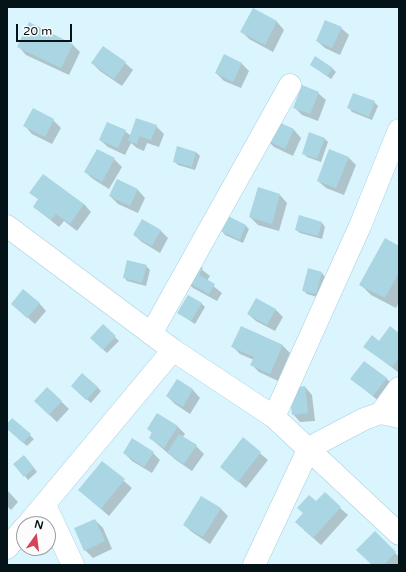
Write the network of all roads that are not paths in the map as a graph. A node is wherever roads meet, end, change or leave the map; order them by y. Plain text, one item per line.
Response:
1 (290, 86) dead end
2 (399, 130) edge
3 (7, 226) edge
4 (151, 334) junction
5 (173, 350) junction
6 (399, 388) edge
7 (390, 415) edge
8 (274, 417) junction
9 (309, 448) junction
10 (45, 505) junction
11 (35, 516) edge
12 (399, 534) edge
13 (16, 537) edge
14 (7, 548) edge
15 (73, 565) edge
16 (254, 565) edge

1 - 4 street
2 - 8 street
3 - 4 street
4 - 5 street
5 - 8 street
5 - 10 street
6 - 7 street
7 - 9 street
8 - 9 street
9 - 12 street
9 - 16 street
10 - 11 street
10 - 15 street
13 - 14 street

